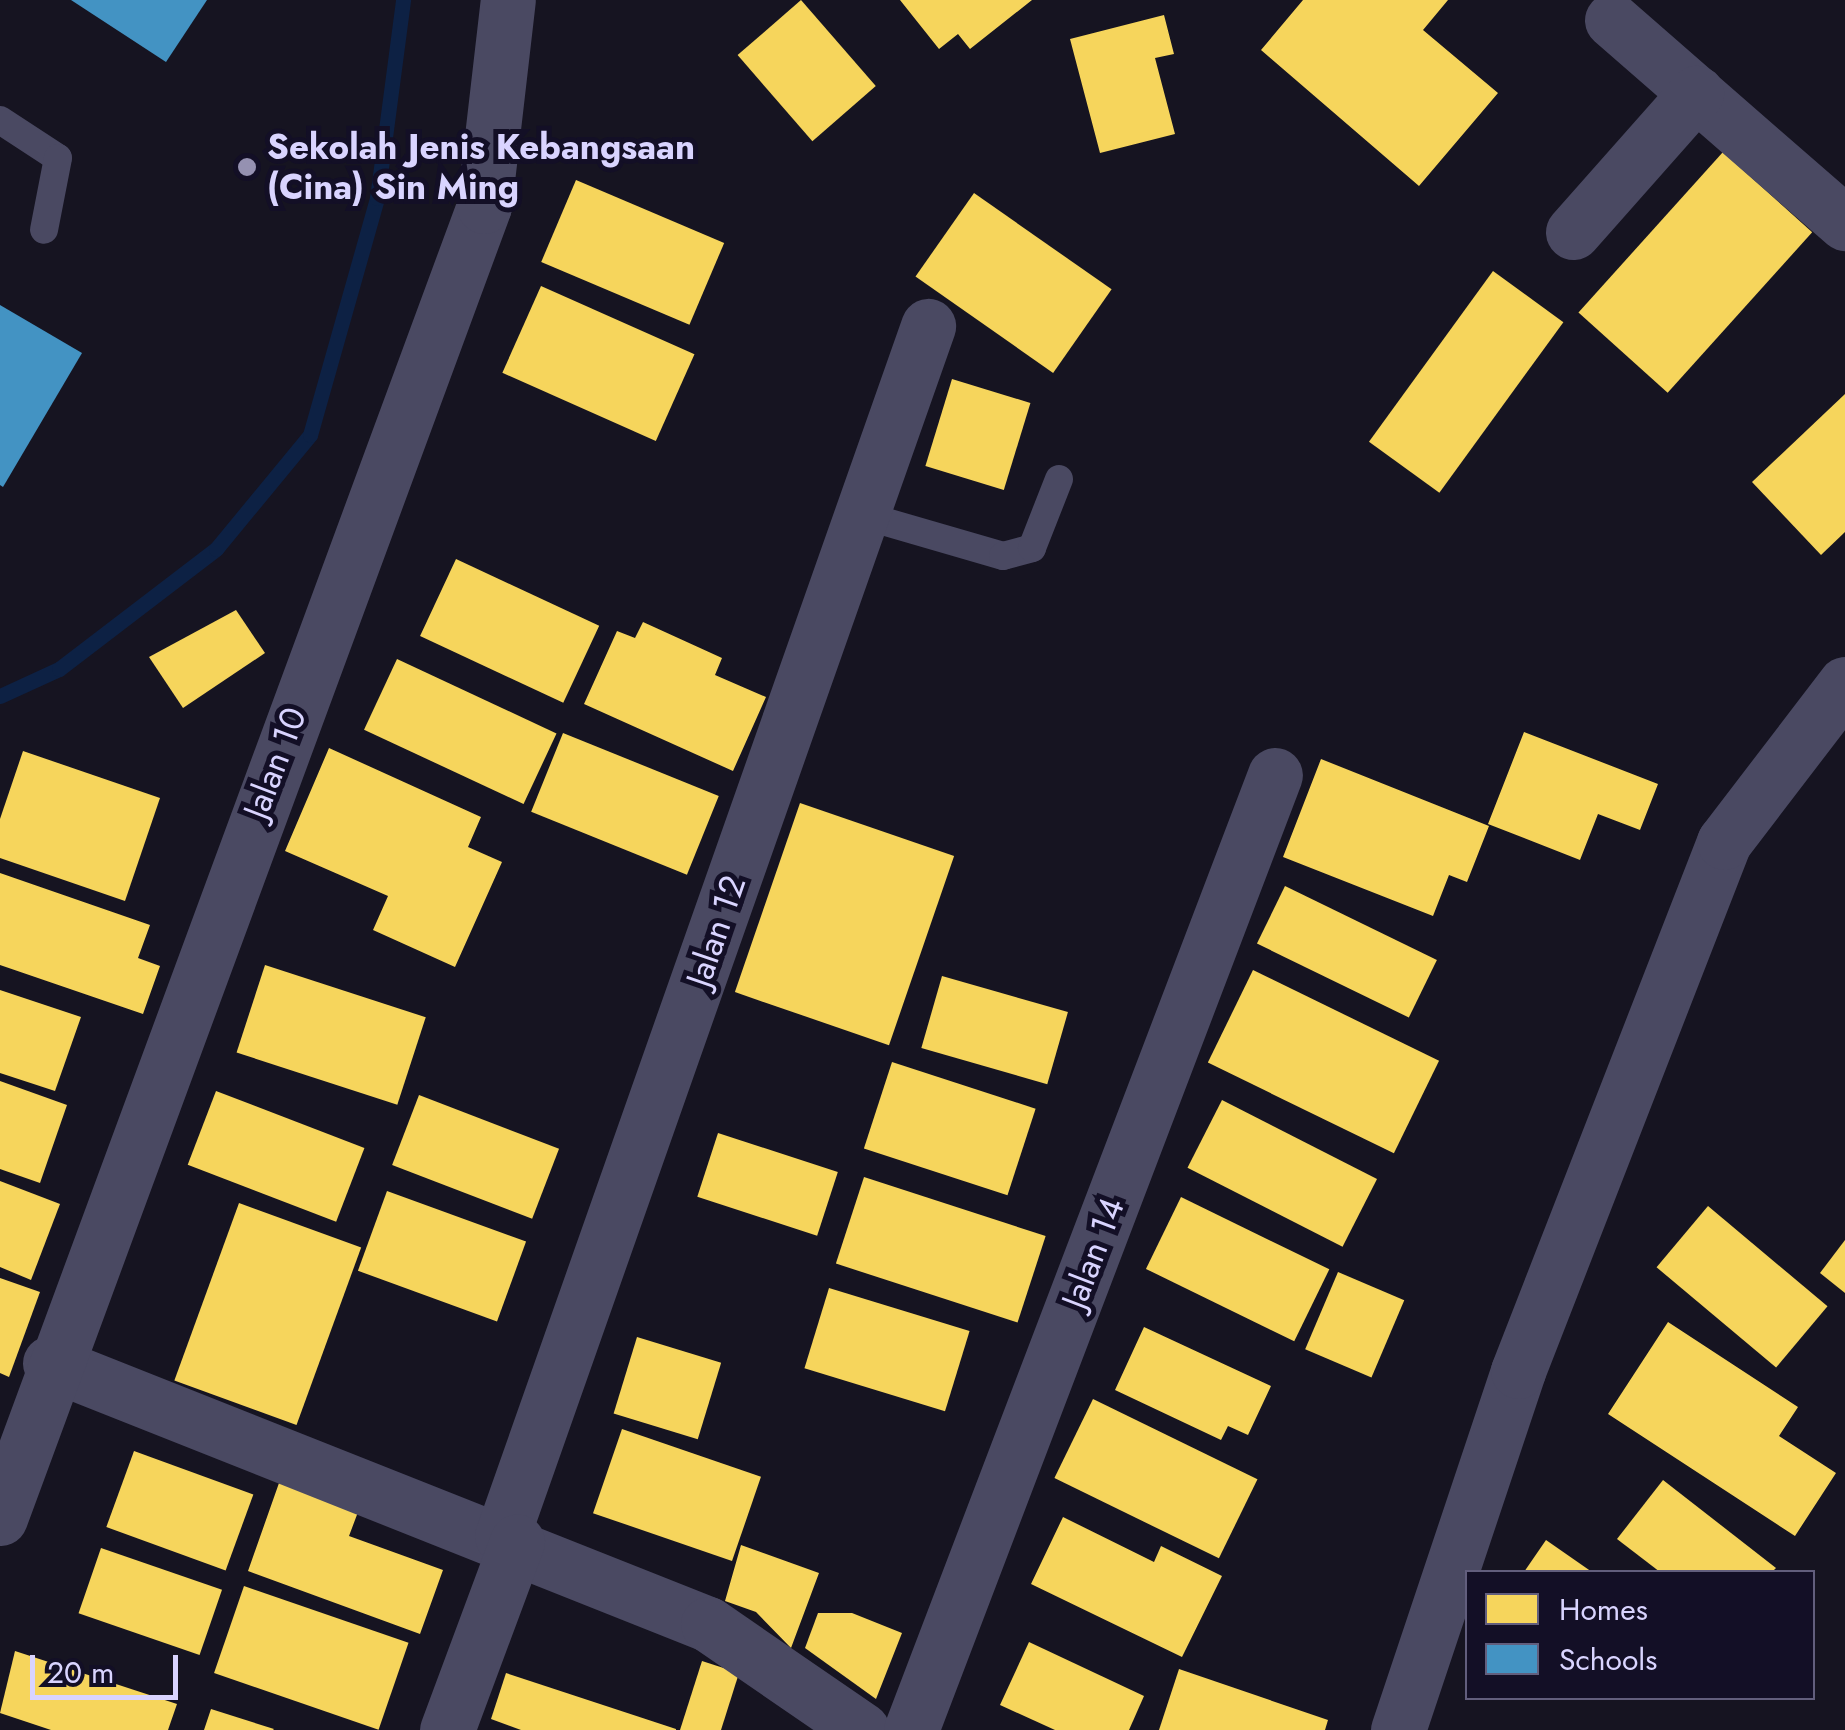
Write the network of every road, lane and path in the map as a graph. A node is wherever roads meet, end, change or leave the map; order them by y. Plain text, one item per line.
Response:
1 (508, 0) edge
2 (1612, 20) dead end
3 (1696, 94) junction
4 (0, 120) edge
5 (1845, 224) edge
6 (44, 230) dead end
7 (1573, 232) dead end
8 (928, 326) dead end
9 (1058, 479) dead end
10 (862, 515) junction
11 (1845, 684) edge
12 (1275, 775) dead end
13 (50, 1363) junction
14 (0, 1518) edge
15 (510, 1539) junction
16 (447, 1730) edge
17 (862, 1730) edge
18 (911, 1730) edge
19 (1398, 1730) edge

1 - 13 street, Jalan 10
2 - 3 street
3 - 5 street
3 - 7 street
4 - 6 lane
8 - 10 street, Jalan 12
9 - 10 lane
10 - 15 street, Jalan 12
11 - 19 street
12 - 18 street, Jalan 14
13 - 14 street, Jalan 10
13 - 15 street
15 - 16 street, Jalan 12
15 - 17 street

